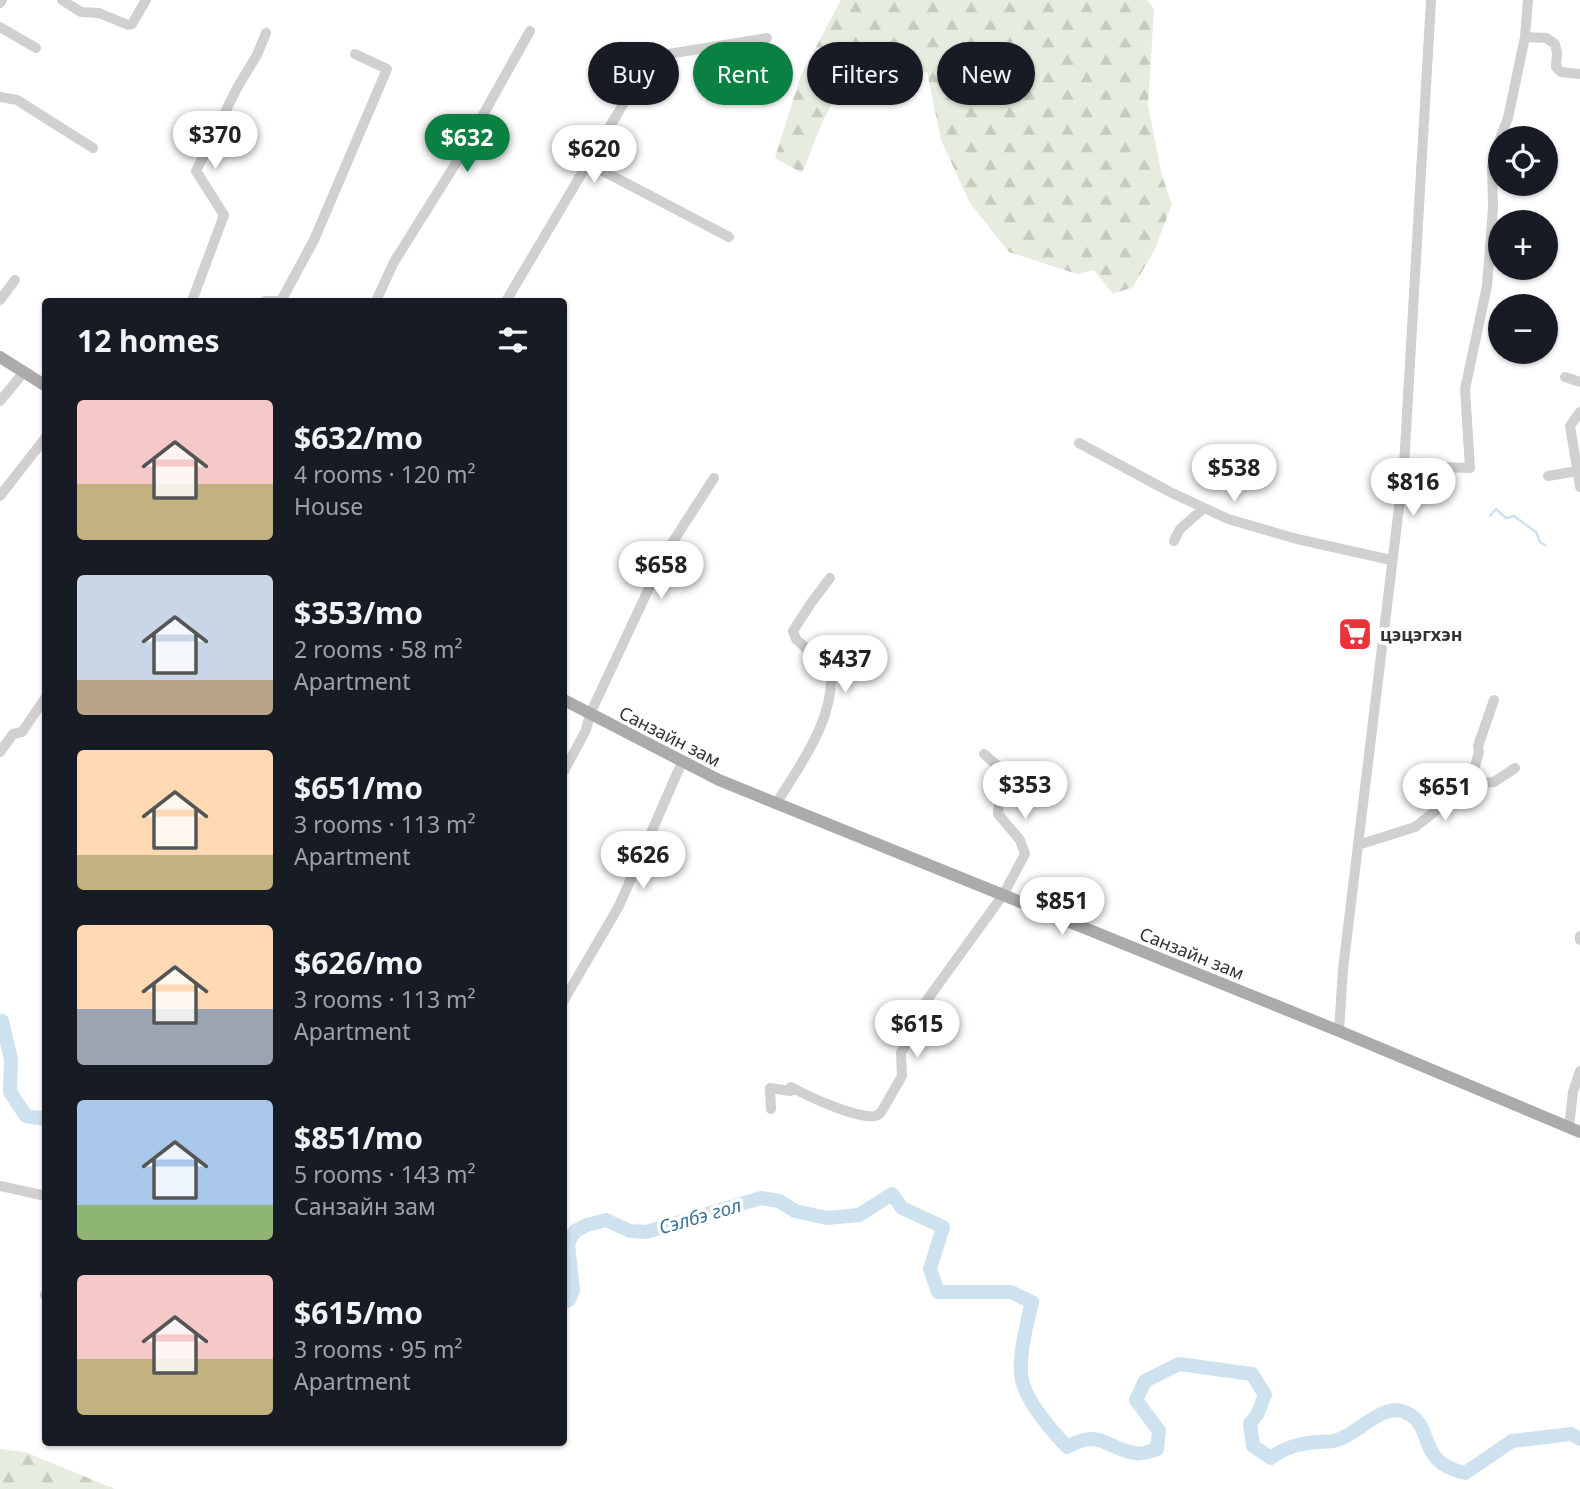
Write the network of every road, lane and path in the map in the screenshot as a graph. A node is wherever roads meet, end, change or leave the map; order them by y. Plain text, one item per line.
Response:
1 (62, 0) edge
2 (146, 0) edge
3 (1431, 0) edge
4 (1528, 0) edge
5 (0, 27) edge
6 (530, 31) dead end
7 (266, 33) dead end
8 (1525, 37) junction
9 (767, 38) dead end
10 (36, 48) dead end
11 (355, 54) dead end
12 (1580, 74) edge
13 (0, 97) edge
14 (1505, 126) edge
15 (93, 148) dead end
16 (585, 168) junction
17 (1493, 196) edge
18 (729, 237) dead end
19 (15, 280) dead end
20 (193, 298) edge
21 (281, 298) edge
22 (377, 298) edge
23 (508, 298) edge
24 (0, 300) edge
25 (0, 357) edge
26 (23, 372) junction
27 (1565, 377) dead end
28 (1580, 382) edge
29 (42, 384) edge
30 (0, 401) edge
31 (1580, 412) edge
32 (42, 442) edge
33 (1079, 443) dead end
34 (1404, 466) junction
35 (1578, 474) edge
36 (1548, 476) dead end
37 (715, 478) dead end
38 (1580, 487) edge
39 (0, 496) edge
40 (1204, 508) junction
41 (1174, 541) dead end
42 (1391, 560) junction
43 (830, 579) dead end
44 (1494, 700) dead end
45 (567, 702) edge
46 (42, 703) edge
47 (590, 714) junction
48 (0, 752) edge
49 (984, 754) dead end
50 (682, 762) junction
51 (567, 765) edge
52 (1516, 768) dead end
53 (1470, 784) junction
54 (776, 803) junction
55 (1358, 845) junction
56 (1003, 895) junction
57 (567, 995) edge
58 (1339, 1031) junction
59 (1580, 1071) edge
60 (771, 1109) dead end
61 (1574, 1129) edge
62 (0, 1186) edge
63 (42, 1195) edge

1 - 2 street
3 - 34 street
4 - 8 street
5 - 10 street
6 - 22 street
7 - 20 street
8 - 12 street
8 - 14 street
9 - 16 street
11 - 21 street
13 - 15 street
16 - 18 street
16 - 23 street
17 - 34 street
19 - 24 street
25 - 26 main road
26 - 29 main road
26 - 30 street
27 - 28 street
31 - 35 street
32 - 39 street
33 - 40 street
34 - 42 street
35 - 36 street
35 - 38 street
37 - 47 street
40 - 41 street
40 - 42 street
42 - 55 street
43 - 54 street
44 - 53 street
45 - 47 main road, Санзайн зам
46 - 48 street
47 - 50 main road, Санзайн зам
47 - 51 street
49 - 56 street
50 - 54 main road, Санзайн зам
50 - 57 street
52 - 53 street
53 - 55 street
54 - 56 main road, Санзайн зам
55 - 58 street
56 - 58 main road, Санзайн зам
56 - 60 street
58 - 61 main road, Санзайн зам
59 - 61 street
62 - 63 street

